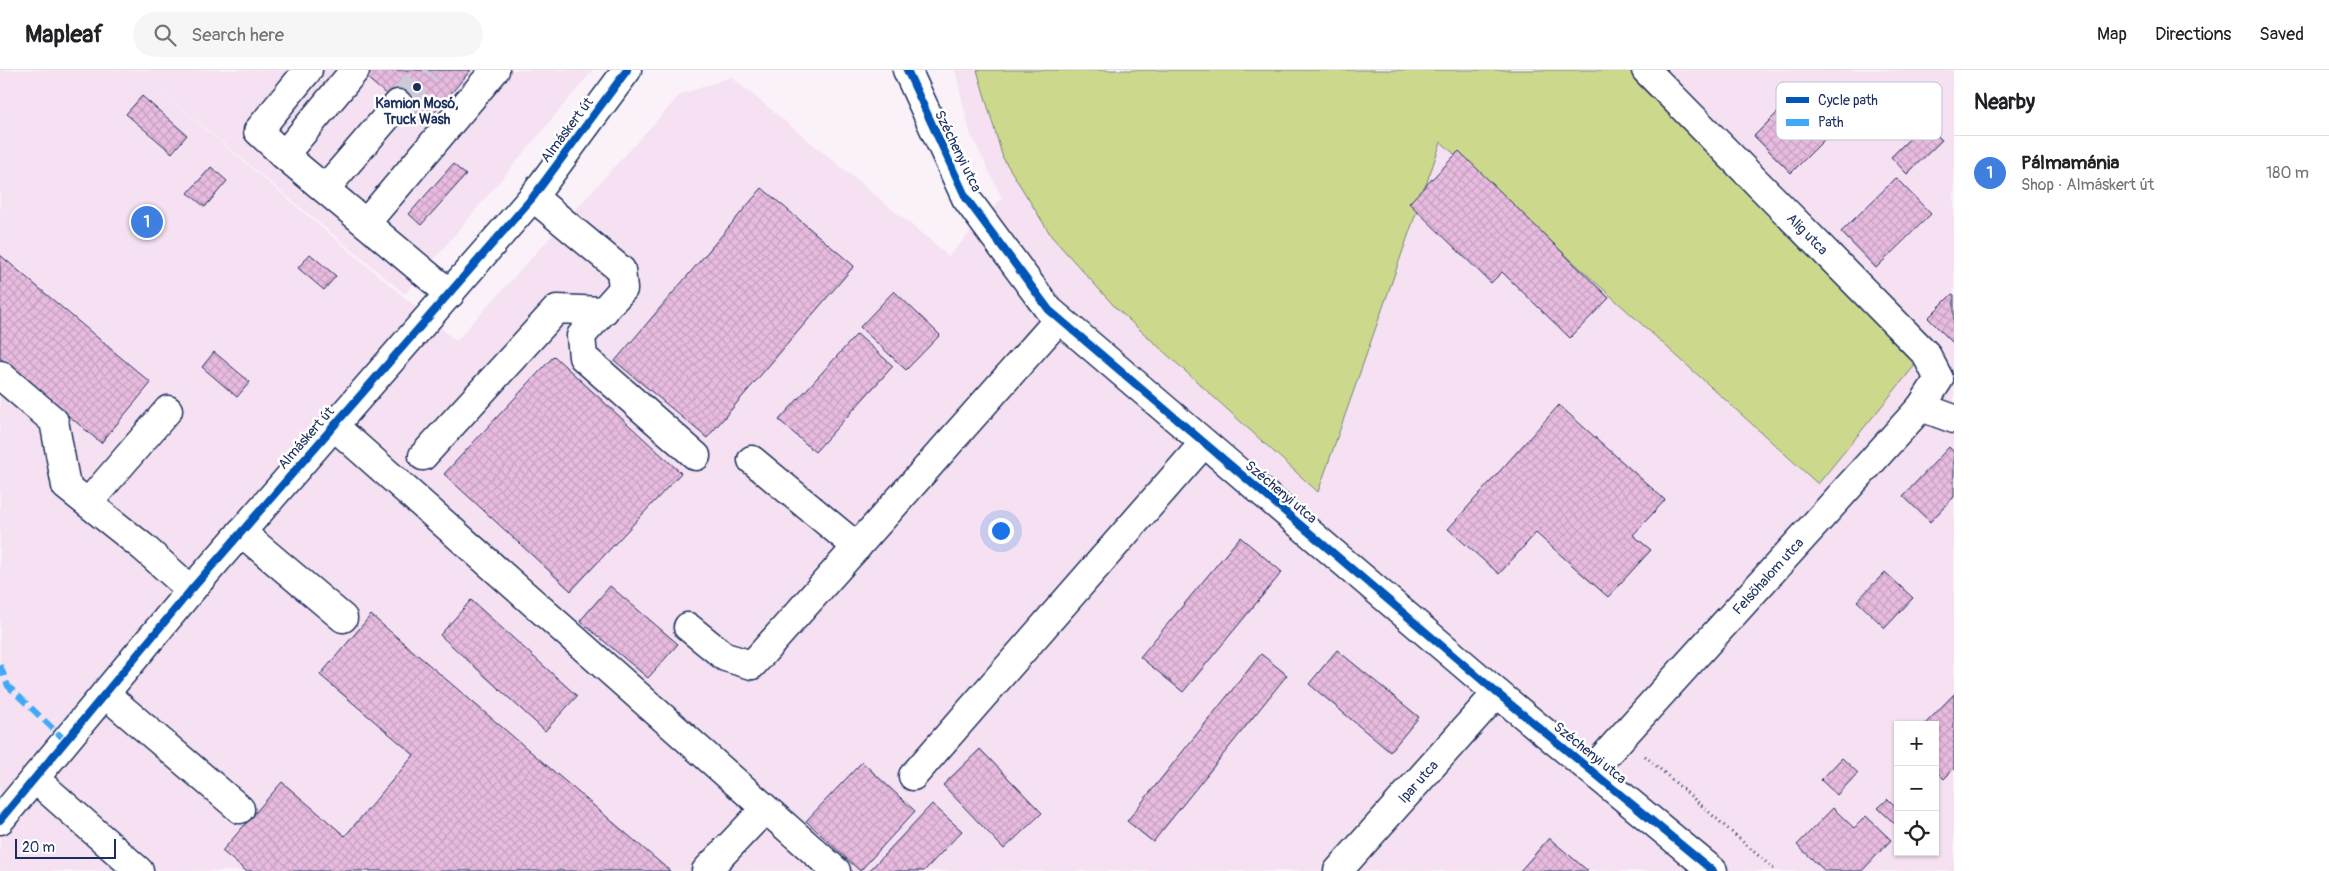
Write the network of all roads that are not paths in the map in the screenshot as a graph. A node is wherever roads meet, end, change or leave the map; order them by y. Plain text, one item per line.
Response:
1 (308, 70) edge
2 (355, 70) edge
3 (496, 70) edge
4 (627, 70) edge
5 (907, 70) edge
6 (1646, 70) edge
7 (398, 104) tunnel mouth
8 (284, 155) junction
9 (325, 188) junction
10 (533, 197) junction
11 (366, 223) junction
12 (450, 294) junction
13 (604, 311) junction
14 (1059, 319) junction
15 (0, 375) edge
16 (1921, 407) junction
17 (168, 410) dead end
18 (1954, 419) edge
19 (334, 426) junction
20 (1204, 443) junction
21 (423, 456) dead end
22 (696, 456) dead end
23 (752, 460) dead end
24 (88, 503) junction
25 (241, 532) junction
26 (857, 547) junction
27 (191, 590) junction
28 (343, 618) dead end
29 (688, 627) dead end
30 (1497, 692) junction
31 (105, 694) junction
32 (1592, 770) junction
33 (913, 776) dead end
34 (35, 778) junction
35 (240, 809) dead end
36 (765, 810) junction
37 (0, 820) edge
38 (139, 871) edge
39 (706, 871) edge
40 (836, 871) edge
41 (1338, 871) edge
42 (1713, 871) edge

1 - 8 street
2 - 8 street
3 - 11 street
4 - 10 street, Almáskert út
5 - 14 street, Széchenyi utca
6 - 16 street, Alig utca
7 - 9 street
8 - 9 street
9 - 11 street
10 - 12 street, Almáskert út
10 - 13 street
11 - 12 street
12 - 19 street, Almáskert út
13 - 21 street
13 - 22 street
14 - 20 street, Széchenyi utca
14 - 26 street
15 - 24 street
16 - 18 street
16 - 32 street, Felsőhalom utca
17 - 24 street
19 - 25 street, Almáskert út
19 - 36 street
20 - 30 street, Széchenyi utca
20 - 33 street
23 - 26 street
24 - 27 street
25 - 27 street, Almáskert út
25 - 28 street
26 - 29 street
27 - 31 street, Almáskert út
30 - 32 street, Széchenyi utca
30 - 41 street, Ipar utca
31 - 34 street, Almáskert út
31 - 35 street
32 - 42 street, Széchenyi utca
34 - 37 street, Almáskert út
34 - 38 street
36 - 39 street
36 - 40 street

